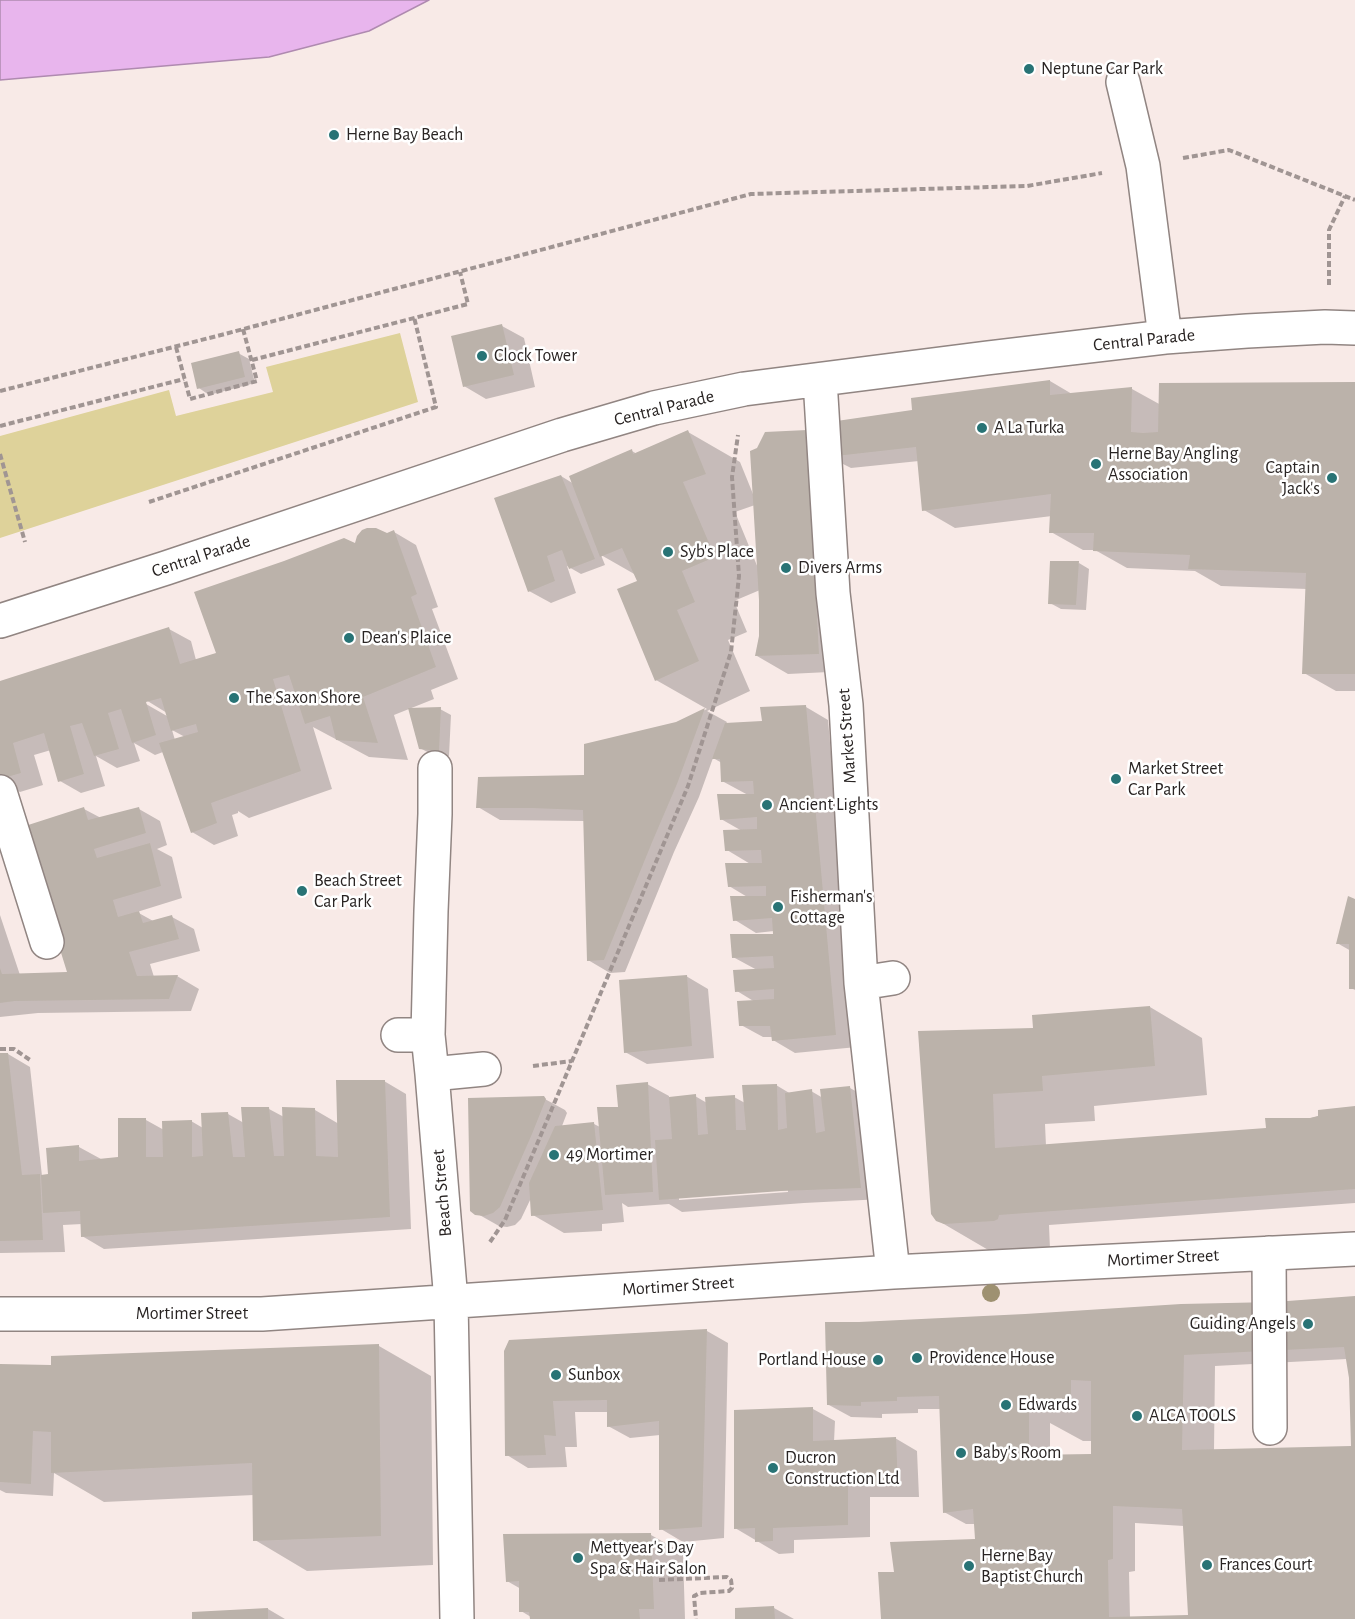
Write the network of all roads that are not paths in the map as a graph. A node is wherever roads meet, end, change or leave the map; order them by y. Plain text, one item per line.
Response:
1 (1123, 82) dead end
2 (1355, 328) edge
3 (1165, 337) junction
4 (820, 380) junction
5 (0, 621) edge
6 (435, 768) dead end
7 (0, 792) edge
8 (46, 942) dead end
9 (893, 978) dead end
10 (861, 983) junction
11 (484, 1069) dead end
12 (432, 1074) junction
13 (1355, 1250) edge
14 (1269, 1253) junction
15 (892, 1272) junction
16 (451, 1301) junction
17 (0, 1314) edge
18 (1270, 1428) dead end
19 (457, 1619) edge

1 - 3 street
2 - 3 street, Central Parade
3 - 4 street, Central Parade
4 - 5 street, Central Parade
4 - 10 street, Market Street
6 - 12 street, Beach Street
7 - 8 street
9 - 10 street
10 - 15 street, Market Street
11 - 12 street
12 - 16 street, Beach Street
13 - 14 street, Mortimer Street
14 - 15 street, Mortimer Street
14 - 18 street
15 - 16 street, Mortimer Street
16 - 17 street, Mortimer Street
16 - 19 street, Beach Street

